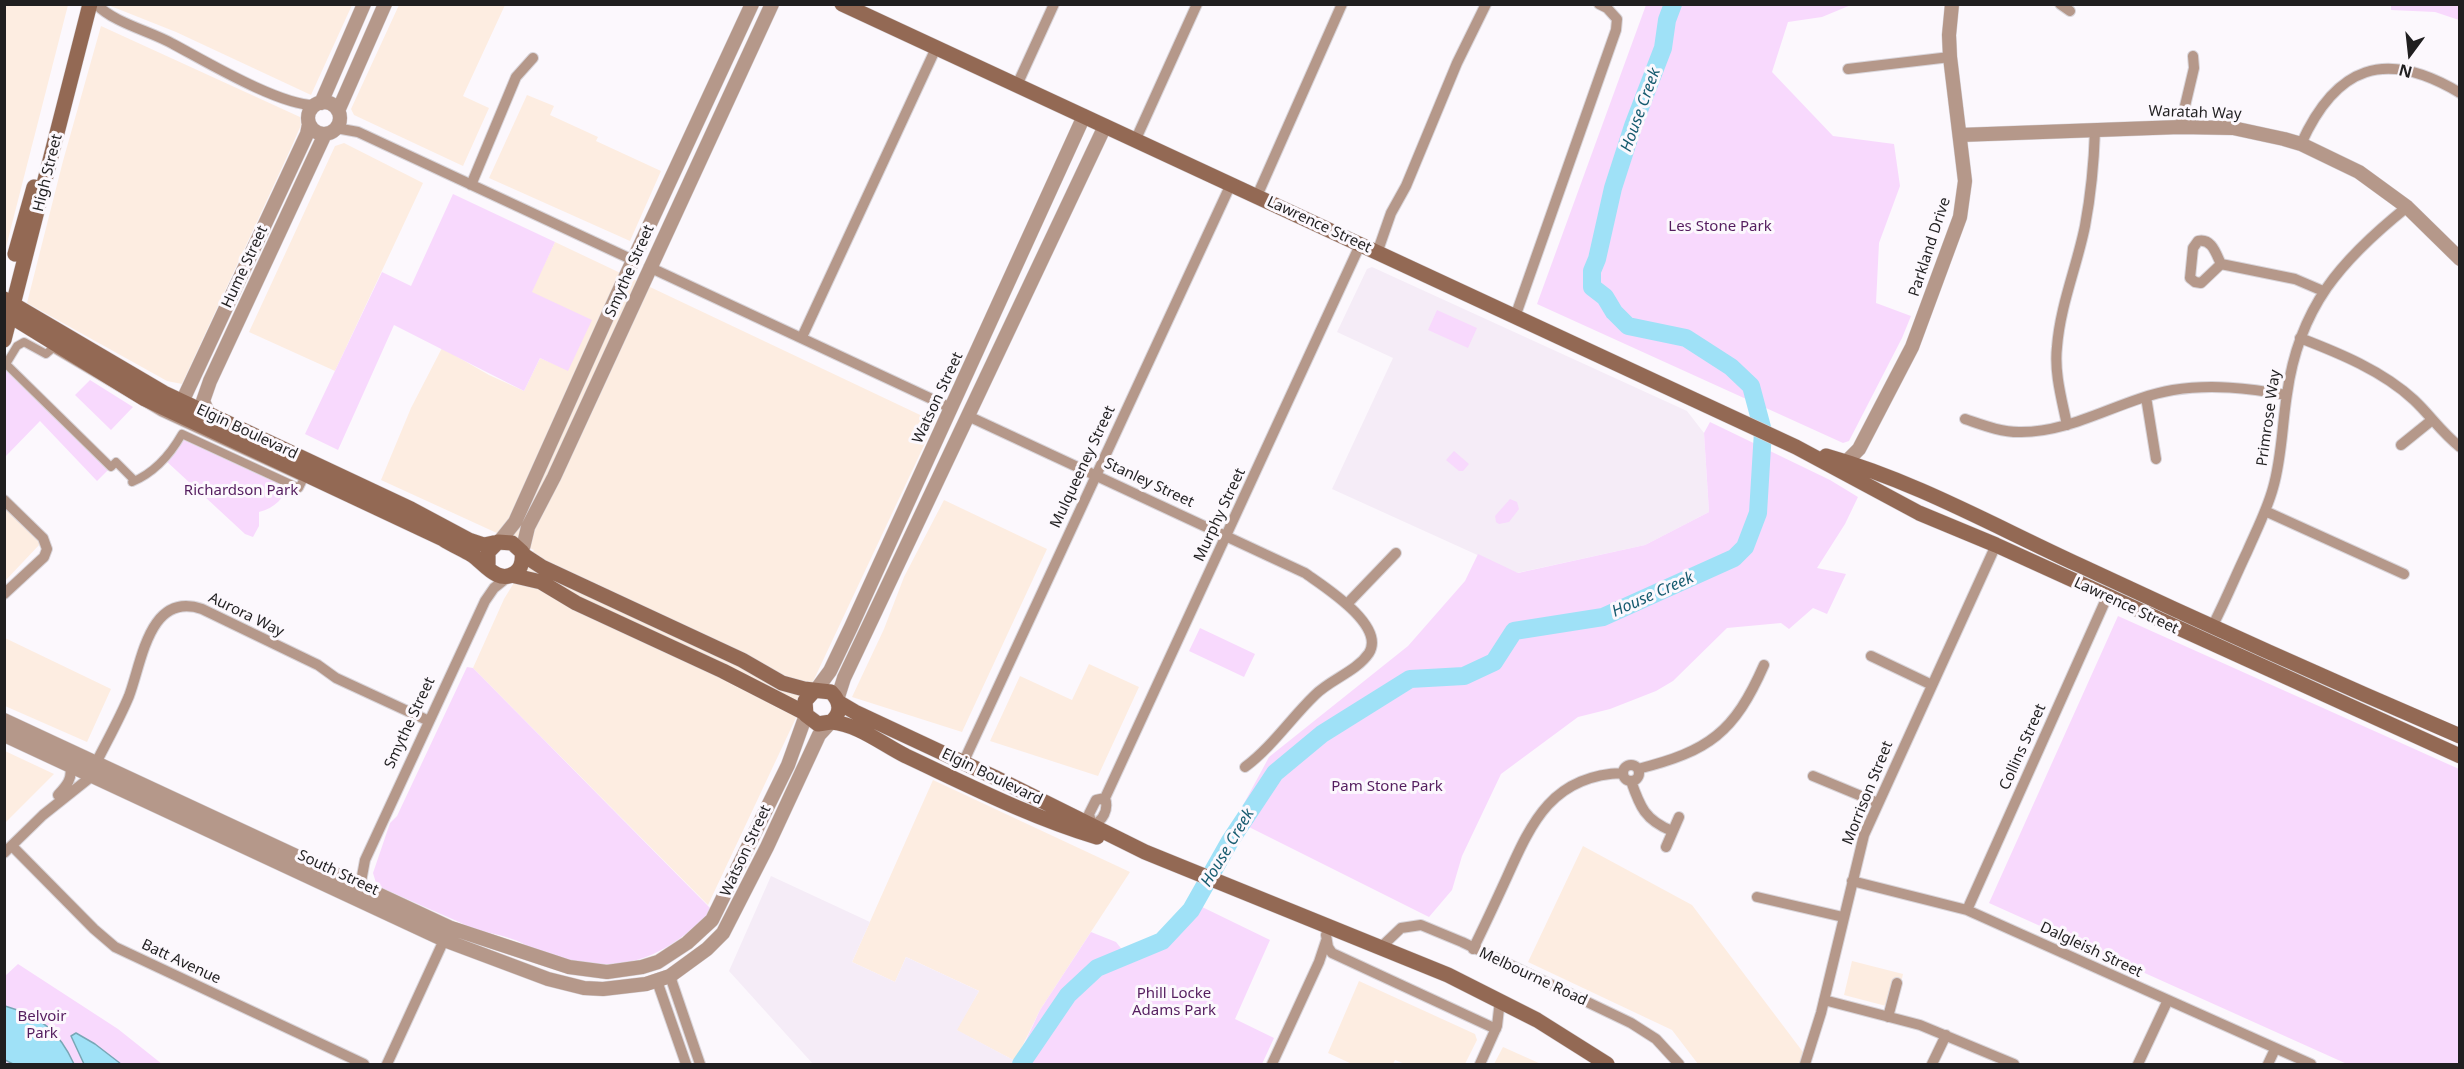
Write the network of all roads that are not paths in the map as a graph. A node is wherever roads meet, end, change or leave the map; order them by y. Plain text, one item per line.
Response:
1 (83, 4) edge
2 (90, 4) edge
3 (96, 4) edge
4 (364, 4) edge
5 (385, 4) edge
6 (752, 4) edge
7 (772, 4) edge
8 (842, 4) edge
9 (1054, 4) edge
10 (1197, 4) edge
11 (1342, 4) edge
12 (1486, 4) edge
13 (1599, 4) edge
14 (1952, 4) edge
15 (2060, 4) edge
16 (2070, 11) dead end
17 (740, 31) junction
18 (352, 33) junction
19 (756, 38) junction
20 (368, 41) junction
21 (936, 48) junction
22 (2193, 56) dead end
23 (1950, 57) junction
24 (533, 58) dead end
25 (1848, 69) dead end
26 (1017, 85) junction
27 (2460, 93) edge
28 (318, 104) junction
29 (1084, 116) junction
30 (335, 122) junction
31 (309, 124) junction
32 (1105, 126) junction
33 (2180, 127) junction
34 (2095, 130) junction
35 (1960, 135) junction
36 (1136, 141) junction
37 (2301, 144) junction
38 (1065, 157) junction
39 (1085, 166) junction
40 (1231, 184) junction
41 (471, 185) junction
42 (279, 193) junction
43 (1257, 196) junction
44 (294, 200) junction
45 (658, 207) junction
46 (2407, 207) junction
47 (675, 213) junction
48 (257, 243) junction
49 (1360, 245) junction
50 (271, 250) junction
51 (1377, 253) junction
52 (2460, 259) edge
53 (633, 260) junction
54 (2221, 264) dead end
55 (649, 267) junction
56 (2324, 291) junction
57 (617, 295) junction
58 (634, 303) junction
59 (8, 306) edge
60 (1515, 317) junction
61 (222, 318) junction
62 (236, 324) junction
63 (802, 337) junction
64 (2300, 338) junction
65 (4, 340) edge
66 (8, 365) joint
67 (966, 376) junction
68 (983, 384) junction
69 (2286, 395) junction
70 (2146, 397) junction
71 (182, 402) junction
72 (951, 408) junction
73 (209, 415) junction
74 (968, 416) junction
75 (561, 417) junction
76 (1965, 420) dead end
77 (2432, 420) junction
78 (189, 421) junction
79 (577, 425) junction
80 (2067, 425) junction
81 (938, 438) junction
82 (2401, 445) dead end
83 (954, 446) junction
84 (2460, 447) edge
85 (2156, 459) dead end
86 (1851, 468) junction
87 (537, 470) junction
88 (1096, 474) junction
89 (554, 477) junction
90 (4, 500) edge
91 (2265, 511) junction
92 (2003, 530) junction
93 (1227, 536) junction
94 (499, 542) junction
95 (1996, 545) junction
96 (522, 553) junction
97 (1396, 553) dead end
98 (489, 568) junction
99 (876, 572) junction
100 (2404, 574) dead end
101 (510, 576) junction
102 (892, 579) junction
103 (2114, 582) junction
104 (4, 594) edge
105 (2107, 597) junction
106 (485, 601) junction
107 (1347, 604) junction
108 (851, 627) junction
109 (2212, 627) junction
110 (866, 634) junction
111 (2205, 642) junction
112 (1871, 656) dead end
113 (1764, 665) dead end
114 (2313, 673) junction
115 (1932, 685) junction
116 (2307, 688) junction
117 (815, 690) junction
118 (838, 701) junction
119 (806, 714) junction
120 (429, 721) junction
121 (830, 722) junction
122 (7, 729) edge
123 (2460, 736) edge
124 (2460, 756) edge
125 (963, 762) junction
126 (70, 766) junction
127 (1245, 767) dead end
128 (94, 769) junction
129 (1813, 776) dead end
130 (994, 777) junction
131 (1627, 777) junction
132 (991, 796) junction
133 (157, 799) junction
134 (1878, 803) junction
135 (43, 815) junction
136 (1059, 817) junction
137 (1679, 817) dead end
138 (1090, 830) junction
139 (1672, 831) junction
140 (751, 842) junction
141 (1666, 847) dead end
142 (767, 848) junction
143 (8, 850) edge
144 (365, 860) junction
145 (346, 880) junction
146 (1852, 881) junction
147 (360, 887) junction
148 (349, 896) junction
149 (1757, 897) dead end
150 (720, 907) junction
151 (1966, 910) junction
152 (733, 917) junction
153 (1843, 917) junction
154 (1325, 930) junction
155 (448, 934) junction
156 (1381, 947) junction
157 (1473, 949) junction
158 (1339, 956) junction
159 (658, 962) junction
160 (1319, 962) junction
161 (663, 978) junction
162 (1897, 983) dead end
163 (1500, 1000) junction
164 (1824, 1000) junction
165 (2167, 1002) junction
166 (1515, 1008) junction
167 (1888, 1017) junction
168 (1496, 1029) junction
169 (1946, 1035) junction
170 (2275, 1048) junction
171 (699, 1062) edge
172 (685, 1064) edge
173 (364, 1065) edge
174 (387, 1065) edge
175 (1272, 1065) edge
176 (1480, 1065) edge
177 (1607, 1065) edge
178 (1679, 1065) edge
179 (1805, 1065) edge
180 (1932, 1065) edge
181 (2014, 1065) edge
182 (2138, 1065) edge
183 (2268, 1065) edge
184 (2311, 1065) edge

1 - 59 main road, High Street
2 - 59 main road, High Street
3 - 28 street
4 - 18 street
5 - 20 street, Hume Street
6 - 17 street, Smythe Street
7 - 19 street, Smythe Street
8 - 21 main road, Lawrence Street
9 - 26 street
10 - 36 street
11 - 43 street
12 - 51 street
13 - 60 street
14 - 23 street, Parkland Drive
15 - 16 street
17 - 19 street
17 - 45 street, Smythe Street
18 - 20 street
18 - 28 street
19 - 47 street, Smythe Street
20 - 30 street, Hume Street
21 - 26 main road, Lawrence Street
21 - 63 street
22 - 33 street
23 - 25 street
23 - 35 street, Parkland Drive
24 - 41 street
26 - 29 main road, Lawrence Street
27 - 37 street
28 - 30 street
28 - 31 street
29 - 32 main road, Lawrence Street
29 - 38 street, Watson Street
30 - 31 street
30 - 41 street
30 - 44 street, Hume Street
31 - 42 street, Hume Street
32 - 36 main road, Lawrence Street
32 - 39 street
33 - 34 street, Waratah Way
33 - 37 street, Waratah Way
34 - 35 street, Waratah Way
34 - 80 street
35 - 86 street, Parkland Drive
36 - 40 main road, Lawrence Street
37 - 46 street, Waratah Way
38 - 39 street
38 - 67 street, Watson Street
39 - 68 street
40 - 43 main road, Lawrence Street
40 - 88 street, Mulqueeney Street
41 - 53 street
42 - 44 street
42 - 48 street, Hume Street
43 - 49 main road, Lawrence Street
44 - 50 street, Hume Street
45 - 47 street
45 - 53 street, Smythe Street
46 - 52 street, Waratah Way
46 - 56 street, Primrose Way
47 - 55 street, Smythe Street
48 - 50 street
48 - 61 street, Hume Street
49 - 51 main road, Lawrence Street
49 - 93 street, Murphy Street
50 - 62 street, Hume Street
51 - 60 main road, Lawrence Street
53 - 55 street
53 - 57 street, Smythe Street
54 - 56 street
55 - 58 street, Smythe Street
55 - 63 street
56 - 64 street, Primrose Way
57 - 58 street
57 - 75 street, Smythe Street
58 - 79 street, Smythe Street
59 - 65 main road, High Street
59 - 71 main road, Elgin Boulevard
59 - 78 main road, Elgin Boulevard
60 - 86 main road, Lawrence Street
61 - 62 street
61 - 71 street, Hume Street
62 - 73 street, Hume Street
63 - 72 street
64 - 69 street, Primrose Way
64 - 77 street
66 - 66 street
67 - 68 street
67 - 72 street, Watson Street
68 - 74 street
69 - 70 street
69 - 91 street, Primrose Way
70 - 80 street
70 - 85 street
71 - 73 main road, Elgin Boulevard
71 - 78 street
72 - 74 street
72 - 81 street, Watson Street
73 - 94 main road, Elgin Boulevard
74 - 83 street
74 - 88 street, Stanley Street
75 - 79 street
75 - 87 street, Smythe Street
76 - 80 street
77 - 82 street
77 - 84 street
78 - 98 main road, Elgin Boulevard
79 - 89 street, Smythe Street
81 - 83 street
81 - 99 street, Watson Street
83 - 102 street
86 - 92 main road, Lawrence Street
86 - 95 main road, Lawrence Street
87 - 89 street
87 - 94 street, Smythe Street
88 - 93 street, Stanley Street
88 - 125 street, Mulqueeney Street
89 - 96 street, Smythe Street
90 - 104 street
91 - 100 street
91 - 109 street, Primrose Way
92 - 95 main road
92 - 103 main road, Lawrence Street
93 - 107 street, Stanley Street
93 - 138 street, Murphy Street
94 - 96 main road
94 - 98 main road
95 - 105 main road, Lawrence Street
95 - 115 street, Morrison Street
96 - 101 main road
96 - 117 main road
97 - 107 street
98 - 101 main road
98 - 106 street, Smythe Street
99 - 102 street
99 - 108 street, Watson Street
101 - 106 street, Smythe Street
101 - 119 main road
102 - 110 street
103 - 105 main road
103 - 109 main road, Lawrence Street
105 - 111 main road, Lawrence Street
105 - 151 street, Collins Street
106 - 120 street, Smythe Street
107 - 127 street, Stanley Street
108 - 110 street
108 - 117 street, Watson Street
109 - 111 main road
109 - 114 main road, Lawrence Street
110 - 118 street
111 - 116 main road, Lawrence Street
112 - 115 street
113 - 131 street
114 - 116 main road
114 - 123 main road, Lawrence Street
115 - 134 street, Morrison Street
116 - 124 main road, Lawrence Street
117 - 118 main road
117 - 119 main road
118 - 121 main road
118 - 125 main road, Elgin Boulevard
119 - 121 main road
119 - 140 street, Watson Street
120 - 128 street, Aurora Way
120 - 144 street, Smythe Street
121 - 132 main road, Elgin Boulevard
121 - 142 street, Watson Street
122 - 126 street, South Street
122 - 128 street, South Street
125 - 130 main road, Elgin Boulevard
126 - 128 street, South Street
126 - 135 street
128 - 133 street, South Street
128 - 135 street
129 - 134 street
130 - 132 main road
130 - 136 main road, Elgin Boulevard
131 - 139 street
131 - 157 street
132 - 136 main road, Elgin Boulevard
133 - 145 street, South Street
133 - 148 street, South Street
134 - 146 street, Morrison Street
135 - 143 street
136 - 138 main road, Elgin Boulevard
137 - 139 street
138 - 154 main road, Elgin Boulevard
139 - 141 street
140 - 142 street
140 - 150 street, Watson Street
142 - 152 street, Watson Street
143 - 173 street, Batt Avenue
144 - 145 street, Smythe Street
144 - 147 street, Smythe Street
145 - 147 street, South Street
145 - 148 street
146 - 151 street, Dalgleish Street
146 - 153 street, Morrison Street
147 - 148 street
147 - 155 street, South Street
148 - 155 street, South Street
149 - 153 street
150 - 152 street
150 - 159 street, Watson Street
151 - 165 street, Dalgleish Street
152 - 161 street, Watson Street
153 - 164 street, Morrison Street
154 - 156 main road
154 - 158 street
154 - 160 street
155 - 159 street, South Street
155 - 161 street, South Street
155 - 174 street
156 - 157 street, Melbourne Road
156 - 163 main road
157 - 178 street, Melbourne Road
158 - 160 street
158 - 168 street
159 - 161 street
160 - 175 street
161 - 171 street
161 - 172 street
162 - 167 street
163 - 166 main road
163 - 168 street
164 - 167 street
164 - 179 street, Morrison Street
165 - 170 street, Dalgleish Street
165 - 182 street
166 - 168 street
166 - 177 main road
167 - 169 street
168 - 176 street
169 - 180 street
169 - 181 street
170 - 183 street
170 - 184 street, Dalgleish Street
171 - 172 street

